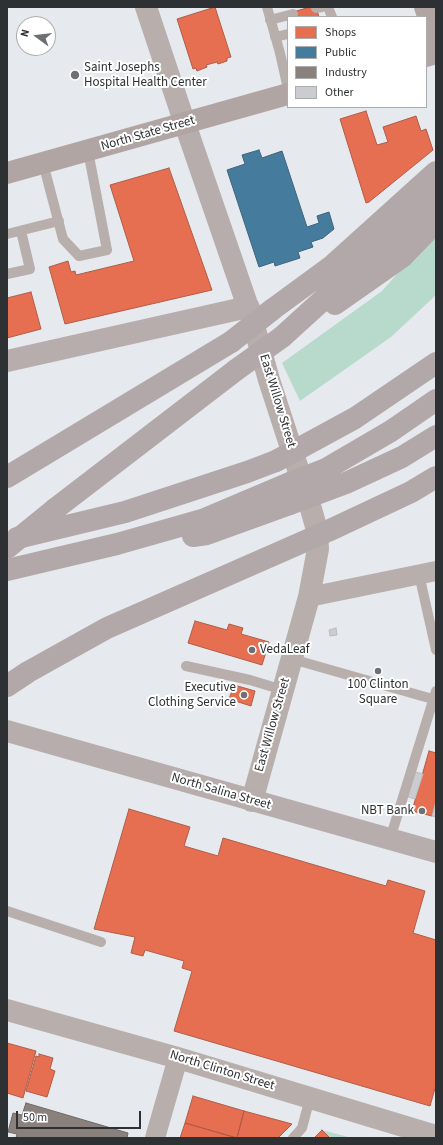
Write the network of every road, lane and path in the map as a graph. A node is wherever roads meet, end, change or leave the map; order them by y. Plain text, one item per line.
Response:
1 (146, 7) edge
2 (266, 7) edge
3 (425, 7) edge
4 (293, 14) dead end
5 (270, 20) junction
6 (287, 34) edge
7 (275, 37) junction
8 (436, 38) edge
9 (284, 52) edge
10 (287, 80) edge
11 (287, 94) edge
12 (185, 124) junction
13 (88, 151) junction
14 (43, 163) junction
15 (436, 172) edge
16 (7, 173) edge
17 (436, 197) edge
18 (59, 221) junction
19 (436, 222) edge
20 (21, 231) junction
21 (7, 234) edge
22 (7, 274) edge
23 (248, 307) junction
24 (282, 337) junction
25 (7, 361) edge
26 (436, 363) edge
27 (436, 400) edge
28 (436, 436) edge
29 (7, 477) edge
30 (436, 477) edge
31 (290, 494) junction
32 (7, 540) edge
33 (7, 548) edge
34 (7, 570) edge
35 (428, 572) edge
36 (309, 597) junction
37 (436, 650) edge
38 (292, 659) junction
39 (186, 666) dead end
40 (7, 686) edge
41 (283, 690) junction
42 (435, 697) edge
43 (7, 731) edge
44 (252, 801) junction
45 (390, 839) junction
46 (436, 852) edge
47 (7, 911) edge
48 (101, 942) dead end
49 (7, 1010) edge
50 (178, 1058) junction
51 (310, 1098) junction
52 (436, 1136) edge
53 (155, 1138) edge
54 (292, 1138) edge

1 - 12 street, East Willow Street
2 - 5 lane
3 - 8 main road
4 - 5 lane
5 - 7 lane
6 - 7 lane
7 - 9 lane
9 - 10 lane
11 - 12 main road, North State Street
12 - 13 main road, North State Street
12 - 23 main road, East Willow Street
13 - 14 main road, North State Street
13 - 18 lane
14 - 16 main road, North State Street
14 - 18 lane
15 - 29 highway, bridge
17 - 24 highway
18 - 20 lane
19 - 24 highway
20 - 21 lane
20 - 22 lane
23 - 25 main road
23 - 36 street, East Willow Street
24 - 33 highway, bridge
26 - 32 highway, bridge
27 - 31 highway, bridge
28 - 31 highway, bridge
30 - 40 highway, bridge
31 - 34 highway
35 - 36 street
35 - 37 lane
36 - 38 street, East Willow Street
38 - 41 street, East Willow Street
38 - 42 lane
39 - 41 lane
41 - 44 street, East Willow Street
42 - 45 lane
43 - 44 main road, North Salina Street
44 - 45 main road, North Salina Street
45 - 46 main road, North Salina Street
47 - 48 lane
49 - 50 street, North Clinton Street
50 - 51 street, North Clinton Street
50 - 53 street
51 - 52 street, North Clinton Street
51 - 54 lane

